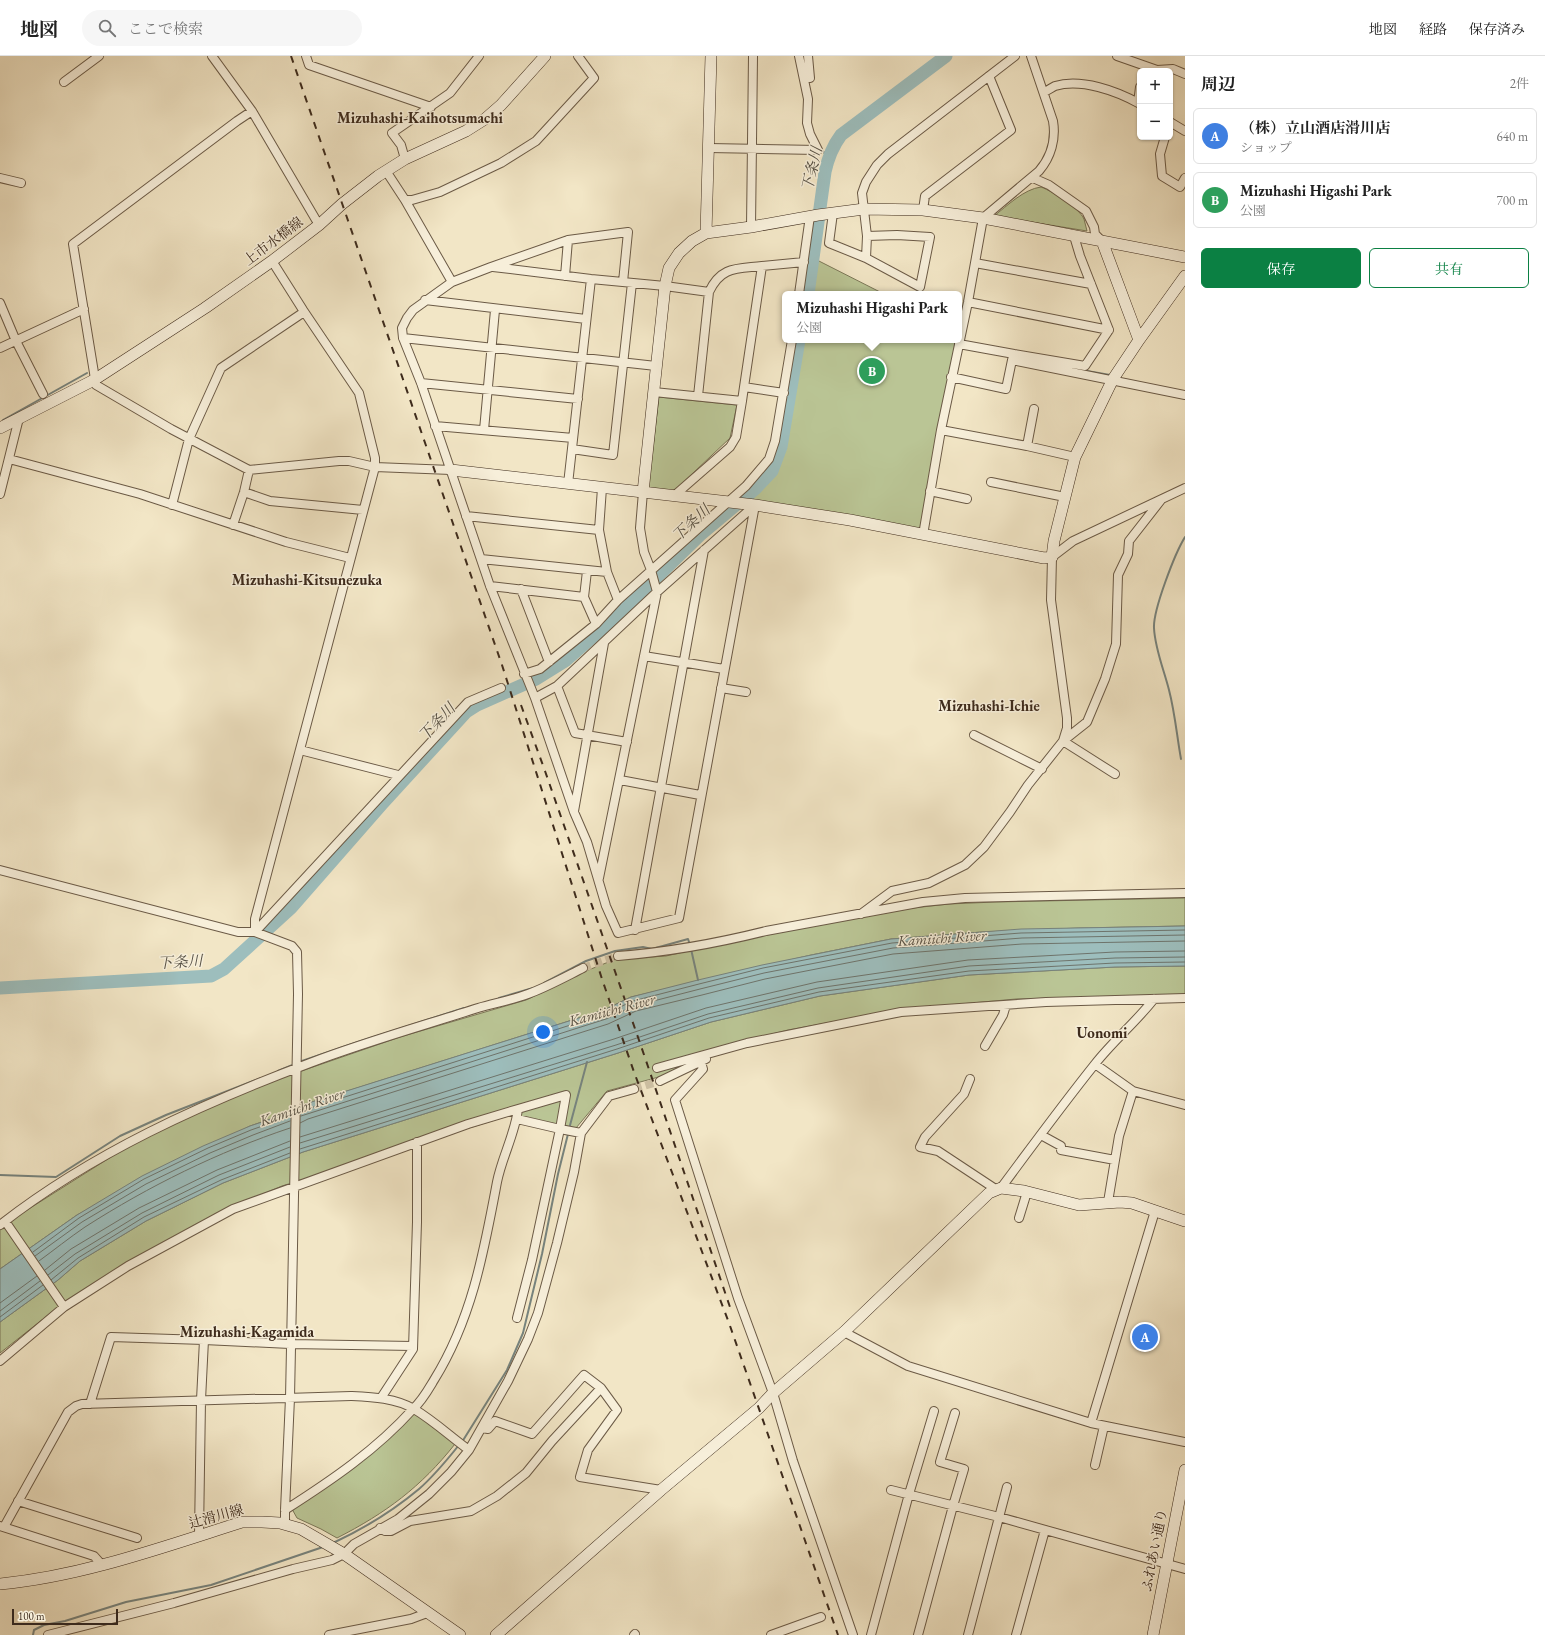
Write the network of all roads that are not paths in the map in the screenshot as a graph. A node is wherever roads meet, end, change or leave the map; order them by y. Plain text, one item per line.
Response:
1 (99, 56) edge
2 (212, 56) edge
3 (306, 56) edge
4 (479, 56) edge
5 (545, 56) edge
6 (578, 56) edge
7 (711, 56) edge
8 (753, 56) edge
9 (799, 56) edge
10 (808, 56) edge
11 (1015, 56) edge
12 (1030, 56) edge
13 (1117, 56) edge
14 (1142, 68) edge
15 (1173, 69) edge
16 (1185, 74) edge
17 (989, 76) junction
18 (810, 78) dead end
19 (64, 82) dead end
20 (1044, 92) junction
21 (1137, 103) edge
22 (431, 106) junction
23 (252, 111) junction
24 (1173, 124) edge
25 (1185, 131) edge
26 (1164, 140) edge
27 (709, 148) junction
28 (752, 149) junction
29 (405, 160) junction
30 (386, 171) junction
31 (0, 178) edge
32 (1033, 178) junction
33 (1185, 178) edge
34 (21, 183) dead end
35 (406, 200) junction
36 (864, 209) junction
37 (924, 210) junction
38 (823, 214) junction
39 (983, 218) junction
40 (319, 225) junction
41 (751, 227) junction
42 (706, 233) junction
43 (867, 236) junction
44 (1074, 236) junction
45 (568, 240) junction
46 (1102, 241) junction
47 (1185, 257) edge
48 (866, 258) junction
49 (272, 262) junction
50 (804, 262) junction
51 (975, 263) junction
52 (762, 266) junction
53 (490, 267) junction
54 (565, 276) junction
55 (1185, 276) edge
56 (591, 279) junction
57 (452, 282) junction
58 (623, 282) junction
59 (632, 283) junction
60 (1091, 284) junction
61 (665, 286) junction
62 (799, 291) edge
63 (709, 292) junction
64 (425, 300) junction
65 (968, 302) junction
66 (0, 303) edge
67 (84, 309) junction
68 (495, 310) junction
69 (304, 312) junction
70 (586, 319) junction
71 (962, 330) edge
72 (1109, 330) junction
73 (403, 338) junction
74 (1139, 340) junction
75 (16, 341) junction
76 (792, 343) edge
77 (959, 344) joint
78 (0, 348) edge
79 (492, 348) junction
80 (1013, 357) junction
81 (582, 359) junction
82 (624, 363) junction
83 (656, 366) junction
84 (951, 377) junction
85 (1113, 379) junction
86 (94, 380) junction
87 (421, 383) junction
88 (744, 387) junction
89 (488, 390) junction
90 (654, 392) junction
91 (784, 393) junction
92 (43, 394) dead end
93 (1185, 394) edge
94 (698, 396) junction
95 (578, 398) junction
96 (742, 401) junction
97 (1034, 409) dead end
98 (19, 418) junction
99 (435, 426) junction
100 (0, 428) edge
101 (484, 430) junction
102 (941, 430) junction
103 (574, 438) junction
104 (189, 439) junction
105 (1027, 446) junction
106 (572, 449) junction
107 (1075, 457) junction
108 (9, 459) junction
109 (375, 467) junction
110 (249, 470) junction
111 (451, 470) junction
112 (991, 482) dead end
113 (568, 484) junction
114 (602, 488) junction
115 (1185, 488) edge
116 (930, 491) junction
117 (244, 492) junction
118 (643, 492) junction
119 (0, 494) edge
120 (674, 495) junction
121 (1065, 497) junction
122 (968, 498) dead end
123 (1163, 498) junction
124 (730, 502) junction
125 (172, 505) junction
126 (752, 505) junction
127 (363, 510) junction
128 (466, 516) junction
129 (233, 525) junction
130 (599, 530) junction
131 (923, 535) junction
132 (704, 550) junction
133 (1052, 557) junction
134 (350, 558) junction
135 (481, 559) junction
136 (587, 571) junction
137 (607, 572) junction
138 (652, 572) junction
139 (490, 586) junction
140 (520, 590) junction
141 (656, 590) junction
142 (584, 597) junction
143 (618, 600) junction
144 (596, 624) junction
145 (604, 643) junction
146 (644, 656) junction
147 (549, 662) junction
148 (684, 663) junction
149 (724, 670) junction
150 (526, 676) junction
151 (557, 686) junction
152 (501, 688) dead end
153 (721, 688) junction
154 (746, 692) dead end
155 (534, 695) junction
156 (588, 735) junction
157 (974, 736) dead end
158 (1063, 741) junction
159 (627, 742) junction
160 (300, 750) junction
161 (1042, 769) junction
162 (1115, 774) dead end
163 (398, 775) junction
164 (620, 780) junction
165 (662, 788) junction
166 (700, 796) junction
167 (574, 812) junction
168 (0, 870) edge
169 (599, 879) junction
170 (1185, 893) edge
171 (861, 914) junction
172 (635, 930) junction
173 (255, 932) junction
174 (618, 956) tunnel mouth
175 (583, 968) tunnel mouth
176 (1185, 998) edge
177 (1154, 999) junction
178 (1006, 1005) junction
179 (985, 1046) dead end
180 (716, 1052) junction
181 (701, 1062) junction
182 (1095, 1064) junction
183 (296, 1068) junction
184 (657, 1068) dead end
185 (970, 1079) dead end
186 (660, 1081) tunnel mouth
187 (634, 1089) tunnel mouth
188 (1134, 1091) junction
189 (1185, 1105) edge
190 (518, 1109) junction
191 (517, 1119) junction
192 (560, 1129) junction
193 (581, 1133) junction
194 (1041, 1135) junction
195 (417, 1142) junction
196 (1115, 1160) junction
197 (293, 1184) junction
198 (999, 1189) junction
199 (1027, 1192) junction
200 (1108, 1202) junction
201 (1155, 1211) junction
202 (1019, 1218) dead end
203 (1185, 1221) edge
204 (3, 1223) edge
205 (64, 1307) junction
206 (517, 1318) dead end
207 (844, 1332) junction
208 (204, 1340) junction
209 (290, 1344) junction
210 (413, 1346) junction
211 (0, 1361) edge
212 (601, 1388) junction
213 (773, 1393) junction
214 (290, 1398) junction
215 (381, 1398) junction
216 (201, 1400) junction
217 (90, 1404) junction
218 (414, 1409) junction
219 (934, 1411) dead end
220 (955, 1413) dead end
221 (1091, 1424) junction
222 (1104, 1426) junction
223 (482, 1428) junction
224 (1185, 1442) edge
225 (469, 1450) junction
226 (1095, 1465) dead end
227 (1185, 1470) edge
228 (1007, 1487) dead end
229 (661, 1490) junction
230 (891, 1490) dead end
231 (908, 1494) junction
232 (18, 1501) junction
233 (953, 1506) junction
234 (285, 1510) junction
235 (999, 1517) junction
236 (285, 1525) junction
237 (2, 1527) edge
238 (380, 1528) junction
239 (1045, 1530) junction
240 (199, 1536) junction
241 (137, 1538) dead end
242 (342, 1552) junction
243 (1167, 1564) junction
244 (102, 1565) junction
245 (1185, 1569) edge
246 (0, 1584) edge
247 (427, 1613) junction
248 (822, 1617) dead end
249 (48, 1635) edge
250 (329, 1635) edge
251 (460, 1635) edge
252 (496, 1635) edge
253 (771, 1635) edge
254 (853, 1635) edge
255 (871, 1635) edge
256 (918, 1635) edge
257 (968, 1635) edge
258 (1016, 1635) edge
259 (1153, 1635) edge

1 - 19 street
2 - 23 street
3 - 22 street
4 - 22 street
5 - 29 street, 上市水橋線
6 - 35 street
7 - 27 street
8 - 28 street
9 - 28 street
10 - 18 street
11 - 17 street
12 - 20 street
13 - 14 street
15 - 16 street
17 - 36 street
17 - 37 street
20 - 21 street
20 - 32 street
22 - 29 street
23 - 40 street
23 - 67 street
24 - 25 street
26 - 33 street
27 - 28 street
27 - 42 street
28 - 41 street
29 - 30 street, 上市水橋線
30 - 35 street
30 - 40 street, 上市水橋線
31 - 34 street
32 - 39 street
32 - 46 street
35 - 57 street
36 - 37 street
36 - 38 street
36 - 43 street
37 - 39 street
38 - 41 street
38 - 48 street
38 - 50 street
39 - 44 street
39 - 51 street
40 - 49 street, 上市水橋線
41 - 42 street
42 - 61 street
43 - 48 street
43 - 48 street
44 - 46 street
44 - 60 street
45 - 53 street
45 - 54 street
45 - 58 street
46 - 47 street
46 - 74 street
49 - 69 street
49 - 86 street, 上市水橋線
50 - 52 street
50 - 62 street
51 - 60 street
51 - 65 street
52 - 63 street
52 - 88 street
53 - 54 street
53 - 57 street
54 - 56 street
55 - 74 street
56 - 58 street
56 - 70 street
57 - 64 street
58 - 59 street
59 - 61 street
59 - 82 street
60 - 72 street
61 - 63 street
61 - 83 street
63 - 94 street
64 - 68 street
64 - 73 street
65 - 71 street
65 - 72 street
66 - 75 street
67 - 75 street
67 - 86 street
68 - 70 street
68 - 79 street
69 - 104 street
69 - 109 street
70 - 81 street
72 - 80 street
73 - 79 street
73 - 87 street
74 - 85 street
75 - 78 street
75 - 92 street
76 - 91 street
77 - 80 street
77 - 84 street
79 - 81 street
79 - 89 street
80 - 84 street
80 - 85 street
81 - 82 street
81 - 95 street
82 - 83 street
82 - 106 street
83 - 90 street
84 - 102 street
85 - 93 street
85 - 107 street
86 - 98 street, 上市水橋線
86 - 104 street
87 - 89 street
87 - 99 street
88 - 91 street
88 - 96 street
89 - 95 street
89 - 101 street
90 - 94 street
90 - 118 street
91 - 124 street
94 - 96 street
95 - 103 street
96 - 120 street
97 - 105 street
98 - 100 street, 上市水橋線
98 - 108 street
99 - 101 street
99 - 111 street
101 - 103 street
102 - 105 street
102 - 116 street
103 - 106 street
104 - 110 street
104 - 125 street
105 - 107 street
106 - 113 street
107 - 121 street
108 - 119 street
108 - 125 street
109 - 110 street
109 - 111 street
109 - 127 street
110 - 117 street
111 - 113 street
111 - 128 street
112 - 121 street
113 - 114 street
114 - 118 street
114 - 130 street
115 - 123 street
116 - 122 street
116 - 131 street
117 - 127 street
117 - 129 street
118 - 120 street
118 - 138 street
120 - 124 street
121 - 133 street
123 - 133 street
123 - 158 street
124 - 126 street
124 - 138 street
125 - 129 street
126 - 131 street
126 - 132 street
126 - 149 street
127 - 134 street
128 - 130 street
128 - 135 street
129 - 134 street
130 - 137 street
131 - 133 street
132 - 141 street
132 - 148 street
133 - 158 street
134 - 160 street
135 - 136 street
135 - 139 street
136 - 137 street
136 - 142 street
137 - 143 street
138 - 141 street
138 - 143 street
139 - 140 street
139 - 150 street
140 - 142 street
140 - 147 street
141 - 145 street
141 - 146 street
142 - 144 street
143 - 144 street
144 - 147 street
145 - 151 street
145 - 156 street
146 - 148 street
146 - 159 street
147 - 150 street
148 - 149 street
148 - 165 street
149 - 153 street
150 - 155 street
151 - 155 street
151 - 156 street
152 - 163 street
153 - 154 street
153 - 166 street
155 - 167 street
156 - 159 street
156 - 167 street
157 - 161 street
158 - 161 street
158 - 162 street
159 - 164 street
160 - 163 street
160 - 173 street
161 - 171 street
163 - 173 street
164 - 165 street
164 - 169 street
165 - 166 street
165 - 172 street
166 - 172 street
167 - 169 street
168 - 173 street
169 - 172 street
170 - 171 street
171 - 174 street
173 - 183 street
175 - 183 street
176 - 177 street
177 - 178 street
177 - 182 street
178 - 179 street
178 - 180 street
180 - 181 street
180 - 184 street
181 - 186 street
181 - 213 street
182 - 188 street
182 - 194 street
183 - 197 street
183 - 204 street
185 - 198 street
187 - 193 street
188 - 189 street
188 - 196 street
190 - 191 street
190 - 192 street
190 - 195 street
191 - 192 street
191 - 218 street
192 - 193 street
192 - 206 street
193 - 223 street
194 - 196 street
194 - 198 street
195 - 197 street
195 - 210 street
196 - 200 street
197 - 205 street
197 - 209 street
198 - 199 street
198 - 207 street
199 - 200 street
199 - 202 street
200 - 201 street
201 - 203 street
201 - 221 street
204 - 205 street
205 - 211 street
207 - 213 street
207 - 221 street
208 - 209 street
208 - 216 street
208 - 217 street
209 - 210 street
209 - 214 street
210 - 215 street
212 - 223 street
212 - 229 street
212 - 238 street
213 - 229 street
213 - 254 street
214 - 215 street
214 - 216 street
214 - 234 street
215 - 218 street
216 - 217 street
216 - 240 street
217 - 232 street
218 - 225 street
218 - 234 street
219 - 231 street
220 - 233 street
221 - 222 street
222 - 224 street
222 - 226 street
223 - 225 street
225 - 238 street
227 - 243 street, ふれあい通り
228 - 235 street
229 - 252 street
230 - 231 street
231 - 233 street
231 - 255 street
232 - 237 street
232 - 241 street
233 - 235 street
233 - 256 street
234 - 236 street
235 - 239 street
235 - 257 street
236 - 240 street, 辻滑川線
236 - 242 street, 辻滑川線
237 - 244 street
238 - 242 street
239 - 243 street
239 - 258 street
240 - 244 street, 辻滑川線
242 - 247 street, 辻滑川線
242 - 249 street
243 - 245 street
243 - 259 street, ふれあい通り
244 - 246 street, 辻滑川線
247 - 250 street
247 - 251 street, 辻滑川線
248 - 253 street

